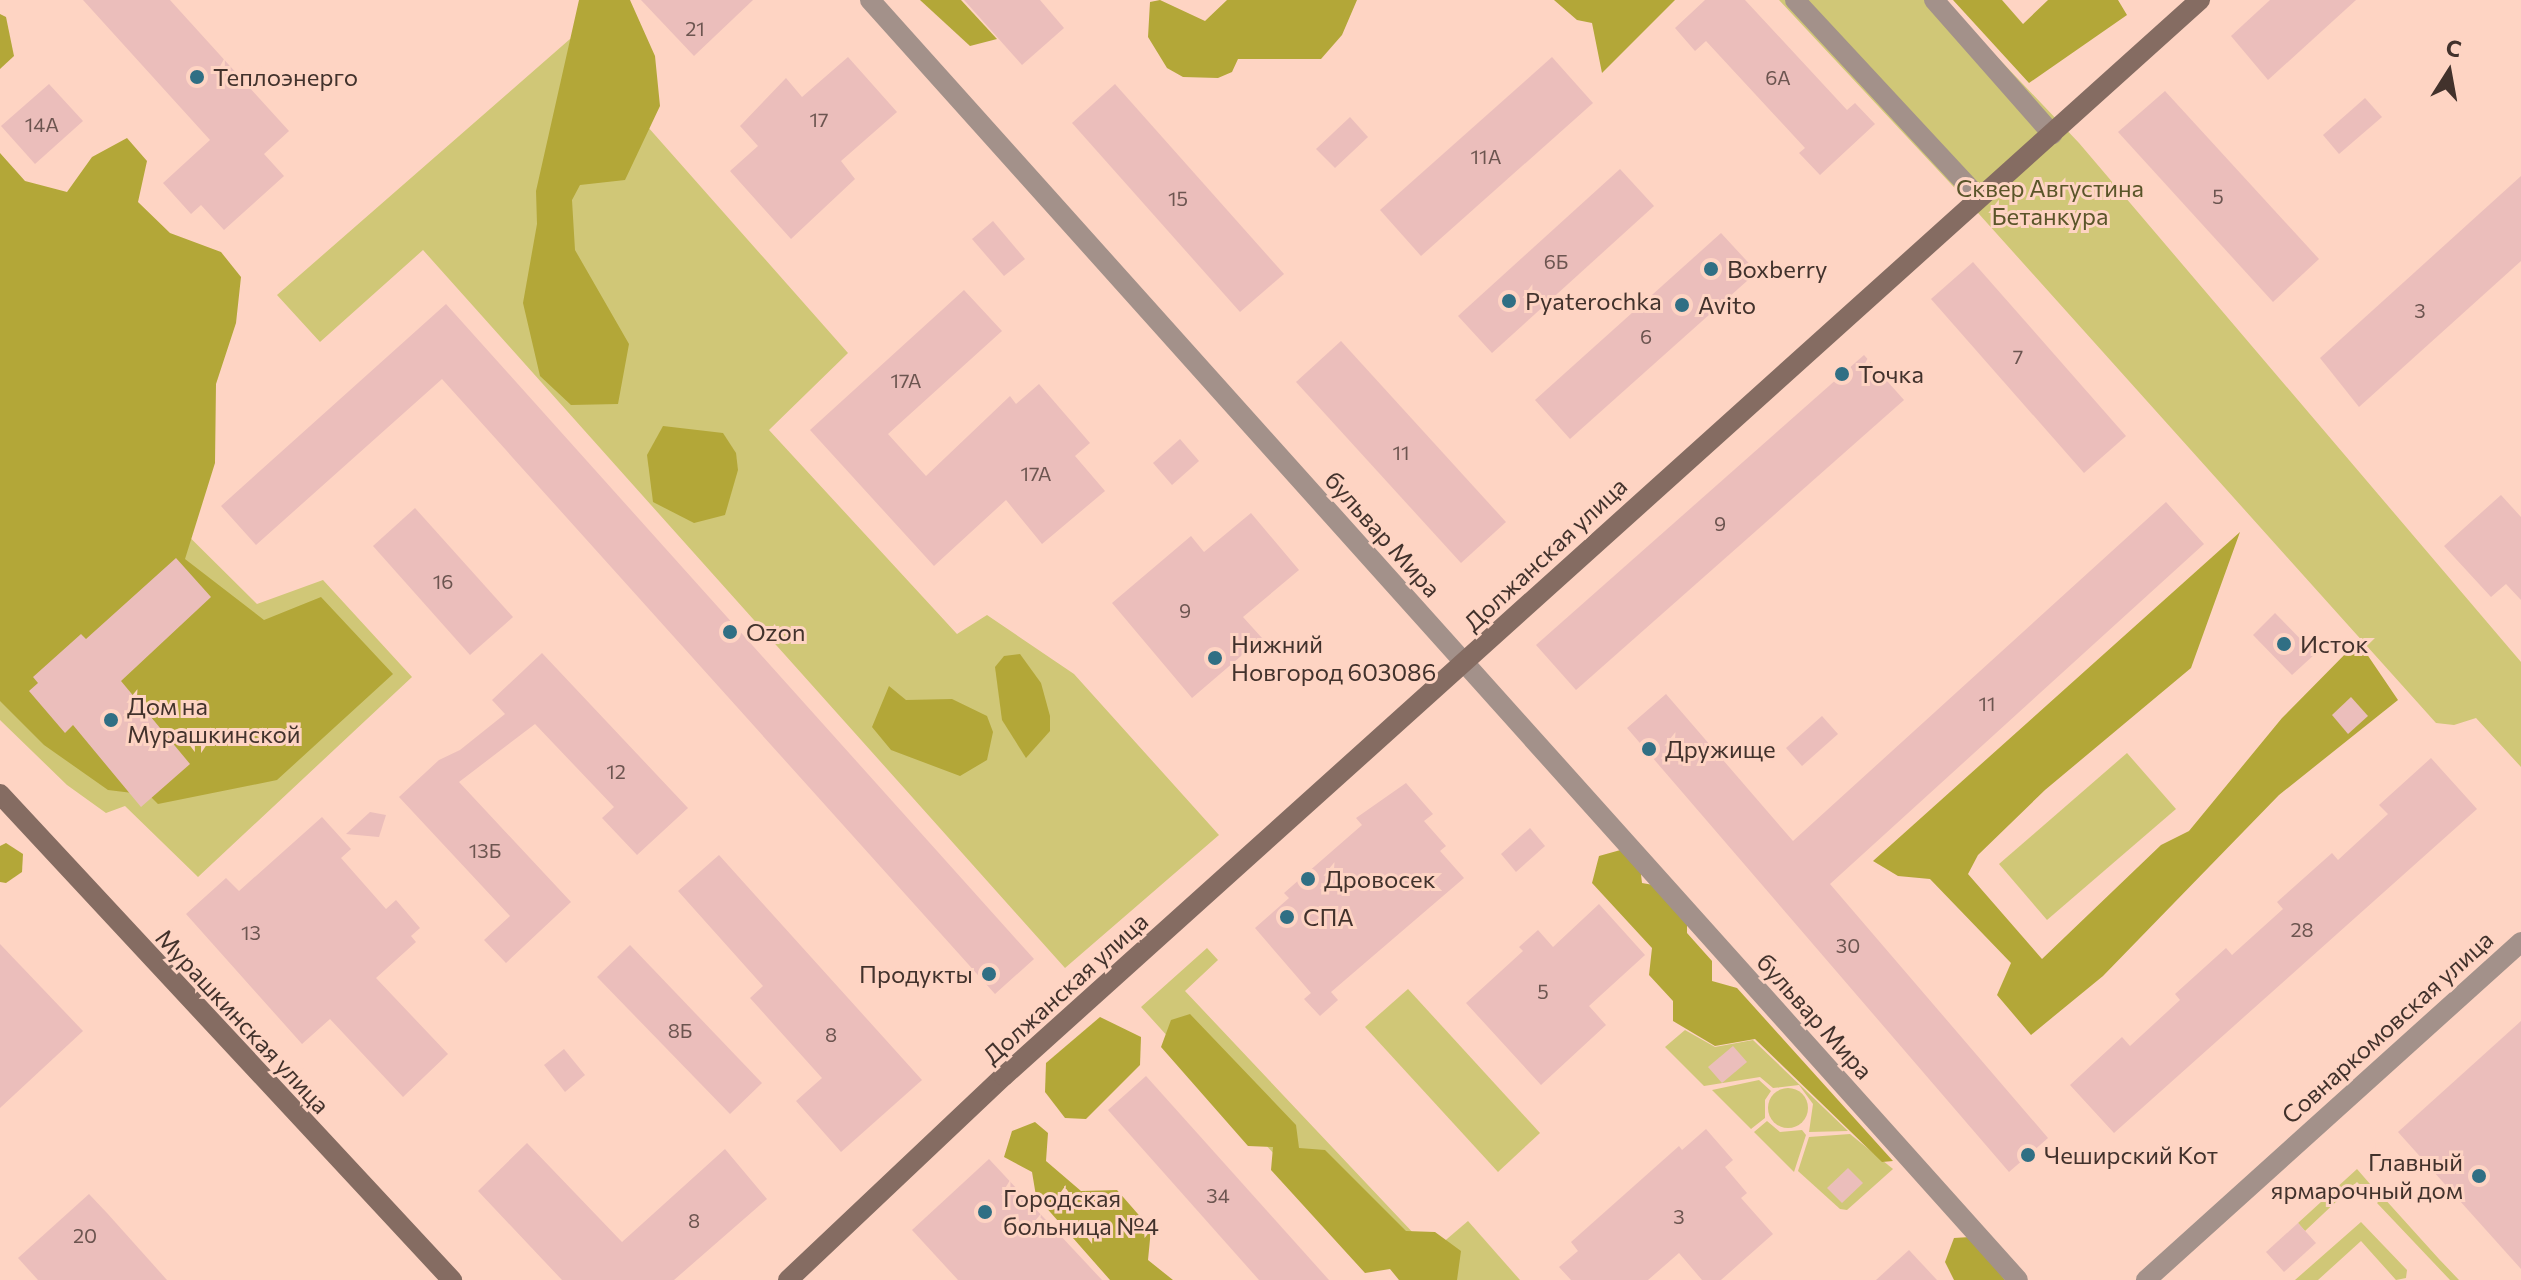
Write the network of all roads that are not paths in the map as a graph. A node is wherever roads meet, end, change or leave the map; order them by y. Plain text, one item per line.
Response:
1 (870, 0) edge
2 (1795, 0) edge
3 (1934, 0) edge
4 (2200, 0) edge
5 (2052, 134) junction
6 (1978, 197) junction
7 (1467, 664) junction
8 (0, 794) edge
9 (2521, 942) edge
10 (452, 1280) edge
11 (788, 1280) edge
12 (2018, 1280) edge
13 (2146, 1280) edge

1 - 7 street, бульвар Мира
2 - 6 street
3 - 5 street
4 - 5 main road, Должанская улица
5 - 6 main road, Должанская улица
6 - 7 main road, Должанская улица
7 - 11 main road, Должанская улица
7 - 12 street, бульвар Мира
8 - 10 main road, Мурашкинская улица
9 - 13 street, Совнаркомовская улица

